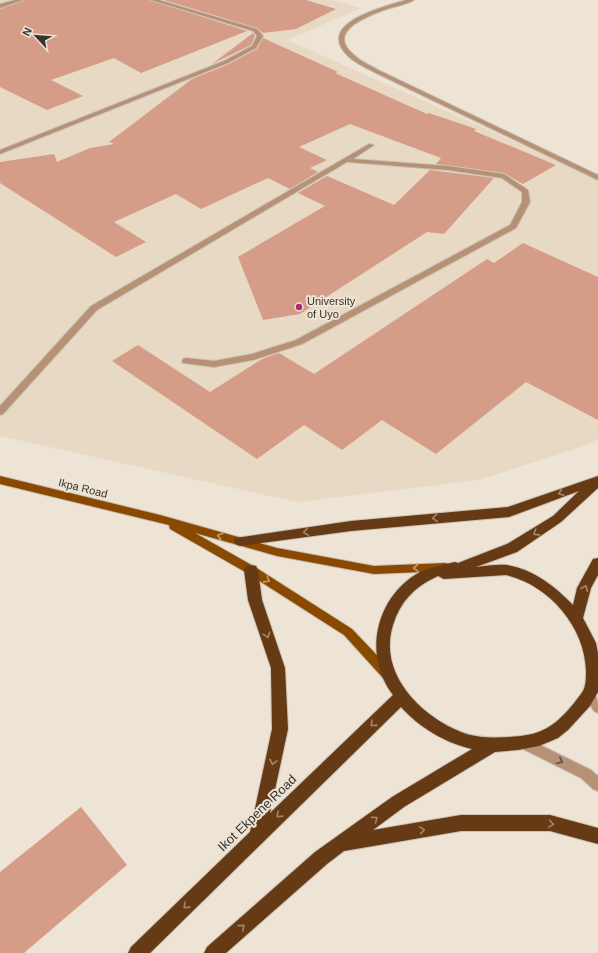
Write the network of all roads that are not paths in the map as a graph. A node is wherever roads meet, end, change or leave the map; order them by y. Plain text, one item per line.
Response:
1 (20, 0) edge
2 (154, 0) edge
3 (411, 0) edge
4 (0, 6) edge
5 (371, 145) dead end
6 (0, 152) edge
7 (346, 160) junction
8 (598, 178) edge
9 (186, 361) dead end
10 (0, 412) edge
11 (0, 480) edge
12 (598, 481) edge
13 (160, 518) junction
14 (240, 541) junction
15 (598, 563) edge
16 (251, 570) junction
17 (450, 570) junction
18 (577, 616) junction
19 (387, 674) junction
20 (590, 695) junction
21 (400, 697) junction
22 (598, 707) edge
23 (526, 744) junction
24 (491, 746) junction
25 (598, 785) edge
26 (598, 836) edge
27 (257, 837) junction
28 (342, 843) junction
29 (137, 953) edge
30 (213, 953) edge

1 - 4 street
2 - 6 street
3 - 8 street
5 - 7 street
7 - 9 street
7 - 10 street
11 - 13 main road, Ikpa Road
12 -> 14 highway
12 -> 17 highway
14 -> 13 main road
13 - 16 main road
17 -> 14 main road
18 -> 15 highway
16 -> 19 main road
16 -> 27 highway
17 - 18 highway
17 - 19 highway
18 - 20 highway
19 - 21 highway
20 - 22 street
20 - 23 highway
21 - 24 highway
21 -> 27 highway, Ikot Ekpene Road
23 - 24 highway
23 -> 25 street
28 -> 24 highway
28 -> 26 highway
27 -> 29 highway, Ikot Ekpene Road
30 -> 28 highway

